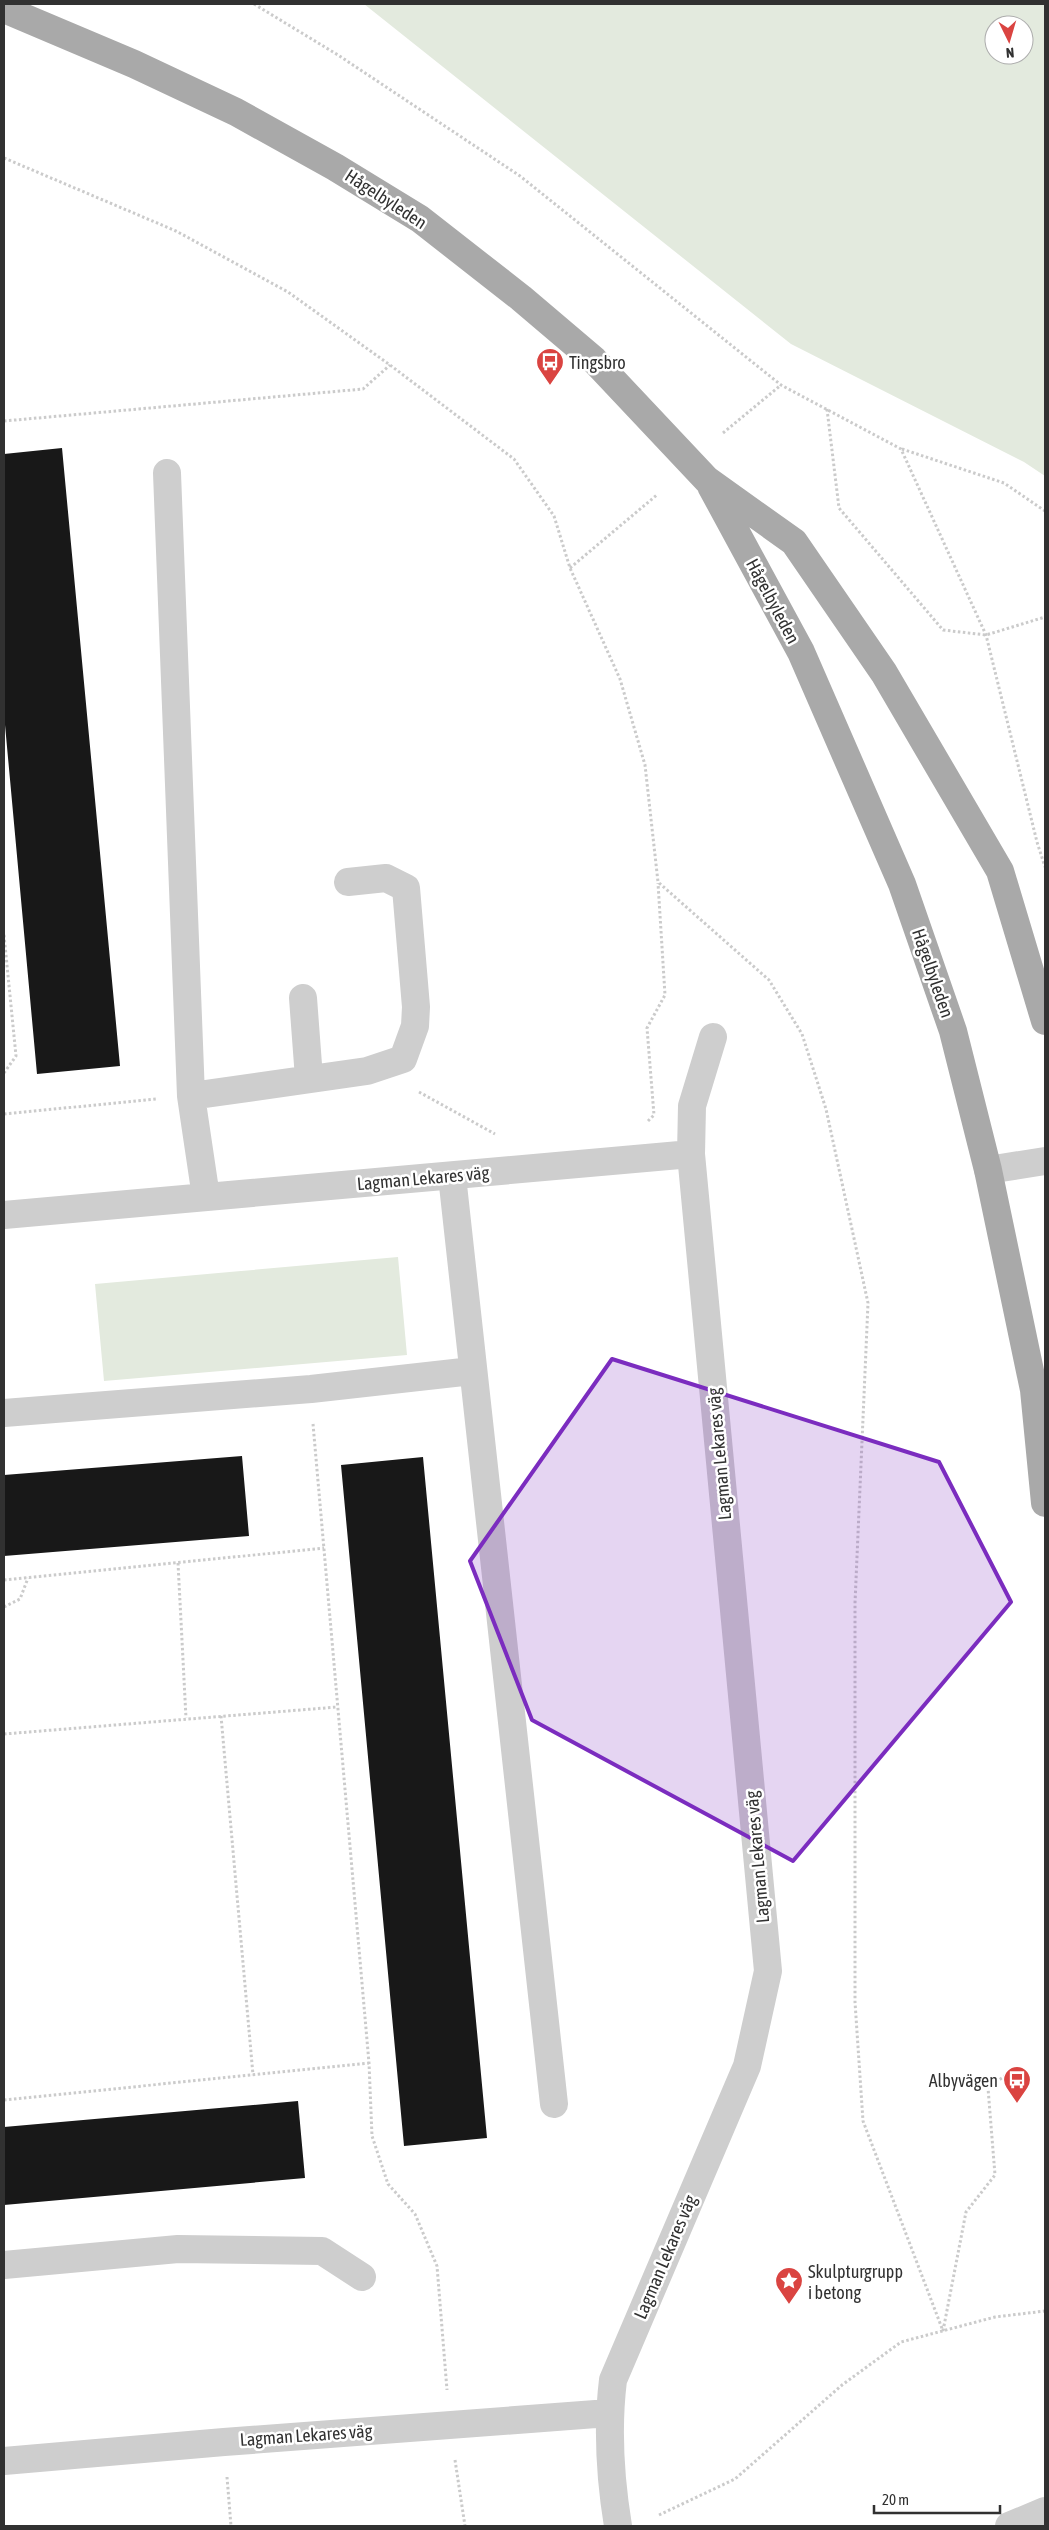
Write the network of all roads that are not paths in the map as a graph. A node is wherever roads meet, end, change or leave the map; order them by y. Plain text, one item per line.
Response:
1 (4, 9) edge
2 (167, 473) dead end
3 (707, 480) junction
4 (348, 882) dead end
5 (304, 998) dead end
6 (1045, 1020) edge
7 (713, 1037) dead end
8 (309, 1078) junction
9 (191, 1096) junction
10 (691, 1154) junction
11 (1045, 1161) edge
12 (988, 1170) junction
13 (452, 1176) junction
14 (206, 1197) junction
15 (4, 1215) edge
16 (472, 1371) junction
17 (4, 1413) edge
18 (1045, 1503) edge
19 (554, 2104) dead end
20 (4, 2265) edge
21 (362, 2277) dead end
22 (609, 2413) junction
23 (4, 2461) edge
24 (1045, 2511) edge
25 (618, 2526) edge
26 (1009, 2526) edge

1 - 3 main road, Hågelbyleden
2 - 9 street
3 - 6 main road, Hågelbyleden
3 - 12 main road, Hågelbyleden
4 - 8 street
5 - 8 street
7 - 10 street
8 - 9 street
9 - 14 street
10 - 13 street, Lagman Lekares väg
10 - 22 street, Lagman Lekares väg
11 - 12 street
12 - 18 main road, Hågelbyleden
13 - 14 street, Lagman Lekares väg
13 - 16 street
14 - 15 street, Lagman Lekares väg
16 - 17 street
16 - 19 street
20 - 21 street
22 - 23 street, Lagman Lekares väg
22 - 25 street, Lagman Lekares väg
24 - 26 street

